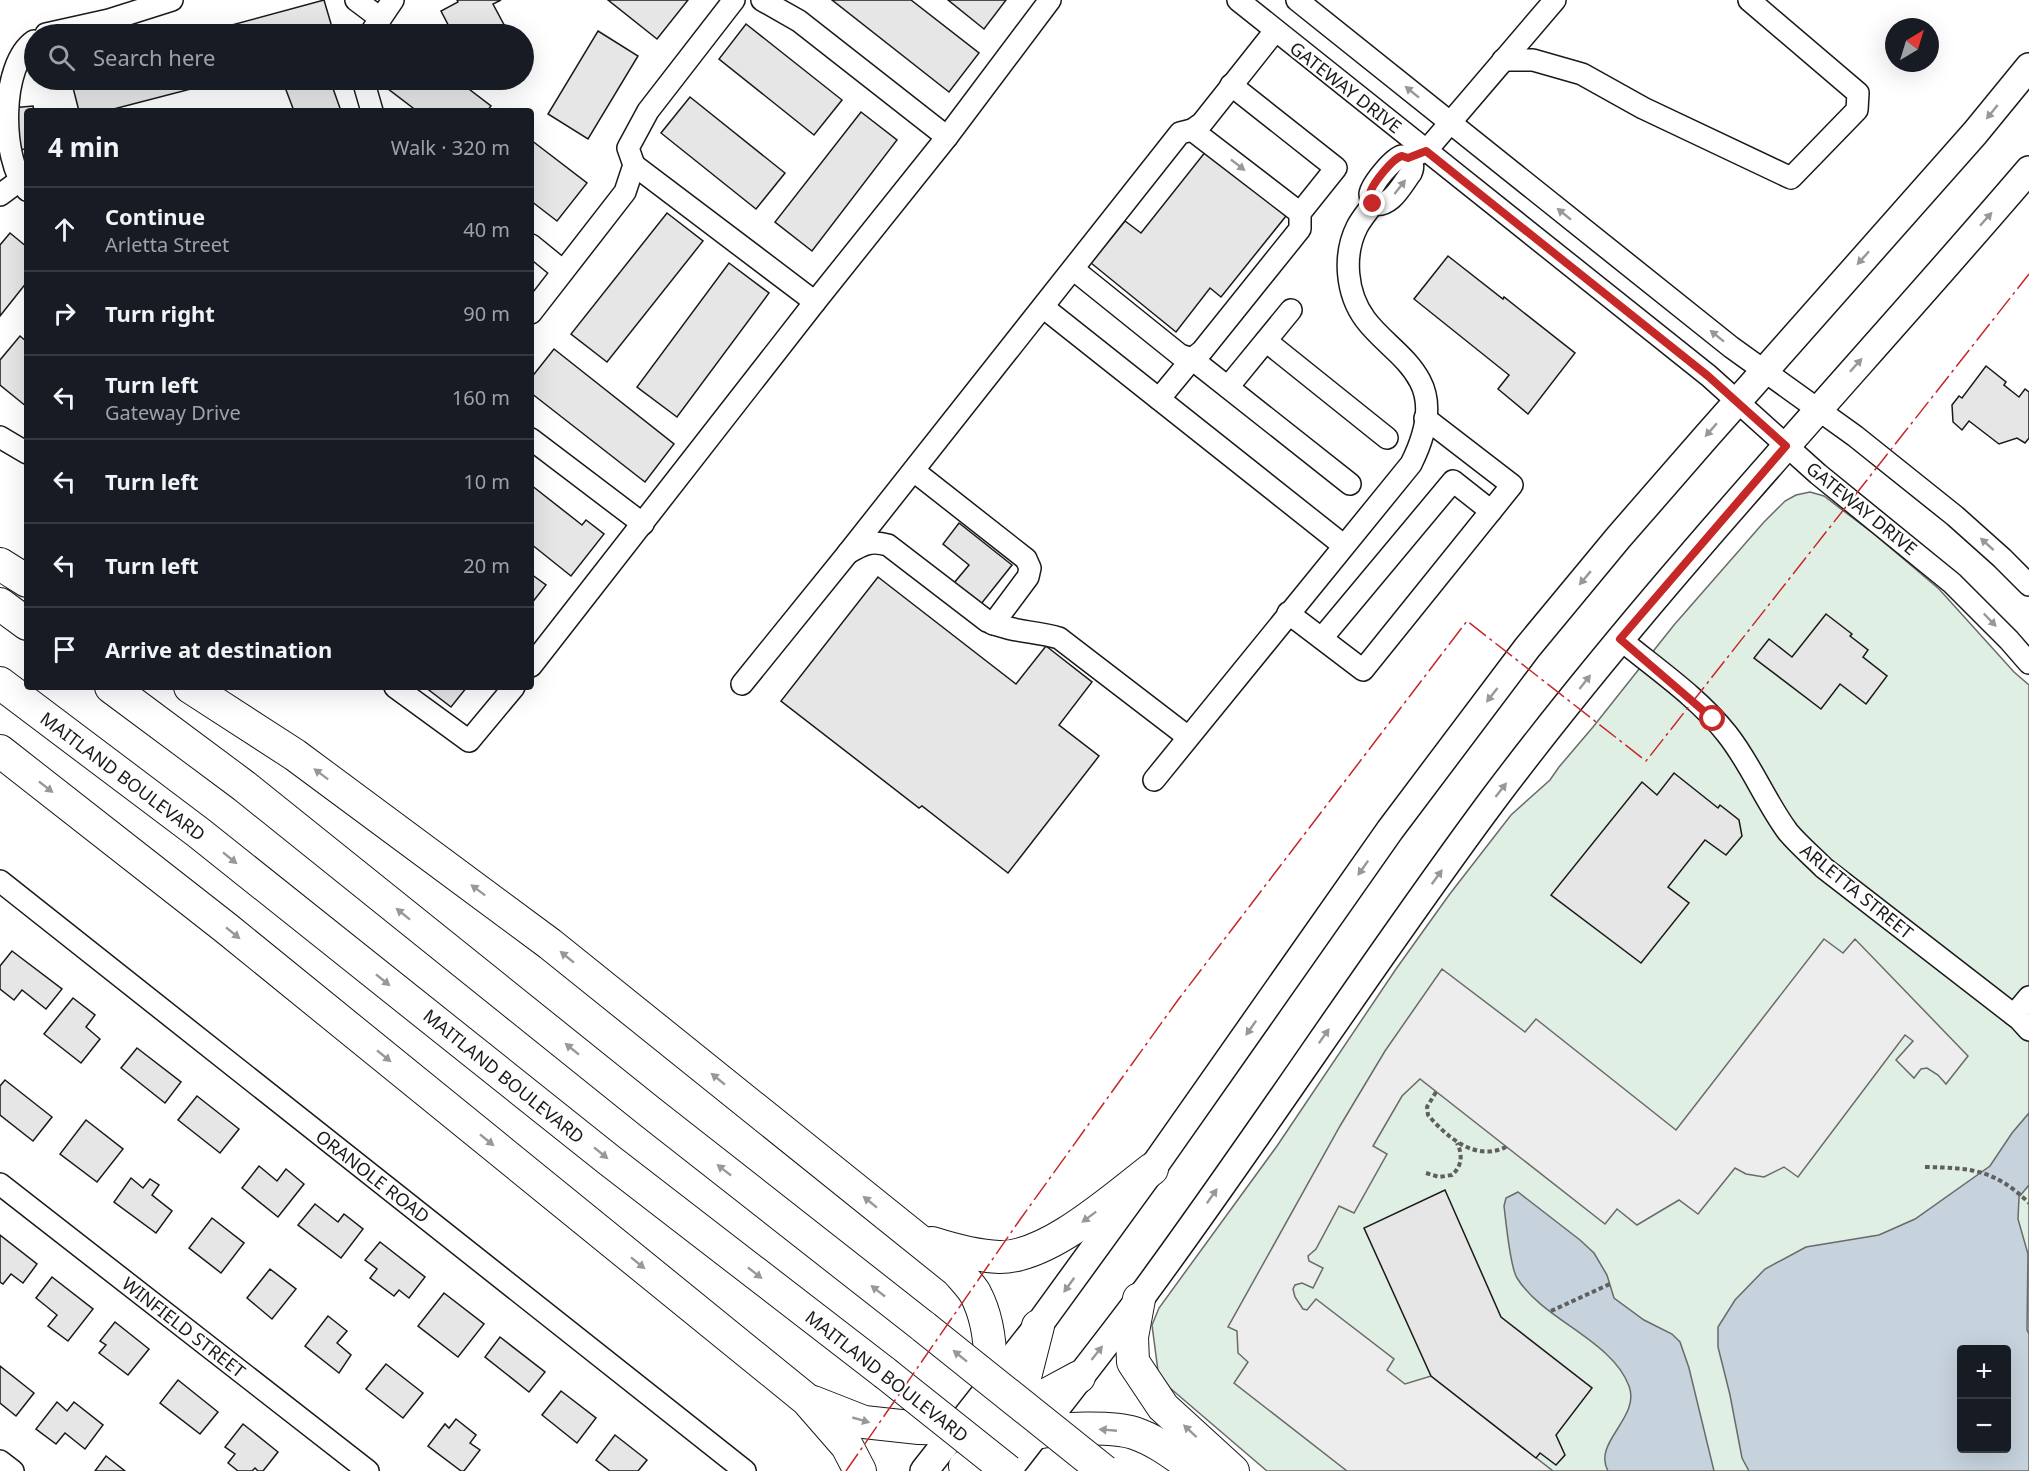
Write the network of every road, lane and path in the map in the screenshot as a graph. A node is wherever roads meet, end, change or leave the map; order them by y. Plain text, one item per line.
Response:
1 (172, 0) edge
2 (356, 0) edge
3 (393, 0) edge
4 (735, 0) edge
5 (762, 0) edge
6 (1050, 0) edge
7 (1238, 0) edge
8 (1297, 0) edge
9 (1555, 0) edge
10 (1749, 0) edge
11 (90, 24) edge
12 (374, 24) edge
13 (376, 24) edge
14 (1275, 31) junction
15 (24, 49) edge
16 (1503, 60) junction
17 (2029, 67) edge
18 (1231, 85) junction
19 (366, 90) edge
20 (371, 108) edge
21 (1448, 122) junction
22 (1191, 130) junction
23 (947, 137) junction
24 (1417, 154) junction
25 (634, 165) junction
26 (2029, 170) edge
27 (23, 185) edge
28 (0, 195) edge
29 (1300, 213) junction
30 (534, 247) edge
31 (1073, 269) junction
32 (563, 271) junction
33 (815, 302) junction
34 (1043, 308) junction
35 (534, 309) edge
36 (1292, 310) dead end
37 (1266, 341) junction
38 (1192, 358) junction
39 (1764, 371) junction
40 (1228, 387) junction
41 (1159, 399) junction
42 (1737, 401) junction
43 (1818, 409) junction
44 (1425, 418) junction
45 (0, 437) edge
46 (1387, 438) dead end
47 (534, 441) edge
48 (1786, 446) junction
49 (24, 451) edge
50 (914, 471) junction
51 (1350, 484) dead end
52 (1491, 511) junction
53 (643, 524) junction
54 (1343, 545) junction
55 (848, 554) junction
56 (0, 564) edge
57 (24, 579) edge
58 (2029, 585) edge
59 (0, 604) edge
60 (1288, 613) junction
61 (24, 622) edge
62 (993, 624) junction
63 (1322, 638) junction
64 (1620, 639) junction
65 (534, 662) edge
66 (2029, 663) edge
67 (0, 683) edge
68 (742, 684) dead end
69 (115, 690) edge
70 (195, 690) edge
71 (399, 690) edge
72 (512, 690) edge
73 (1188, 737) junction
74 (0, 751) edge
75 (1154, 780) dead end
76 (0, 881) edge
77 (2029, 997) edge
78 (2021, 1021) edge
79 (1436, 1092) dead end
80 (1457, 1143) junction
81 (1506, 1147) dead end
82 (1925, 1167) dead end
83 (1947, 1167) dead end
84 (1152, 1169) junction
85 (1426, 1173) dead end
86 (0, 1184) edge
87 (2029, 1203) edge
88 (916, 1239) junction
89 (1610, 1284) dead end
90 (1139, 1299) junction
91 (1551, 1311) dead end
92 (1038, 1326) junction
93 (1079, 1377) joint
94 (990, 1388) junction
95 (807, 1400) junction
96 (971, 1426) junction
97 (998, 1456) edge
98 (0, 1461) edge
99 (13, 1471) edge
100 (368, 1471) edge
101 (745, 1471) edge
102 (860, 1471) edge
103 (924, 1471) edge
104 (1104, 1471) edge
105 (1198, 1471) edge
106 (1233, 1471) edge

1 - 11 street
2 - 12 street
3 - 13 street
4 - 25 street
5 - 23 street
6 - 23 street
7 - 14 street, GATEWAY DRIVE
21 -> 8 street, GATEWAY DRIVE
9 - 16 street
10 - 16 street
14 - 18 street
14 - 24 street, GATEWAY DRIVE
15 - 27 street
16 - 21 street
17 -> 39 main road
18 - 22 street
18 - 29 street
19 - 20 street
21 - 24 street
39 -> 21 street, GATEWAY DRIVE
22 -> 29 street
22 - 31 street
23 - 33 street
24 - 42 street, GATEWAY DRIVE
24 - 44 street
25 - 32 street
25 - 33 street
43 -> 26 main road
27 - 28 street
29 - 38 street
30 - 32 street
31 - 34 street
31 - 38 street
32 - 35 street
33 - 53 street
34 - 41 street
34 - 50 street
36 - 37 street
37 - 40 street
37 - 46 street
38 - 40 street
38 - 41 street
39 - 42 main road
39 - 43 street, GATEWAY DRIVE
40 - 51 street
41 - 54 street
42 - 48 street, GATEWAY DRIVE
42 -> 84 main road
43 - 48 main road
58 -> 43 street, GATEWAY DRIVE
44 - 52 street
44 - 54 street
45 - 49 street
47 - 53 street
48 - 64 main road
48 -> 66 street, GATEWAY DRIVE
50 - 55 street
50 - 62 street
52 - 63 street
52 - 63 street
53 - 65 street
54 - 60 street
55 - 62 street
55 - 68 street
56 - 57 highway
59 - 61 highway
60 - 63 street
60 - 73 street
62 - 73 street
64 - 78 street, ARLETTA STREET
90 -> 64 main road
67 -> 97 highway, MAITLAND BOULEVARD, bridge
104 -> 69 highway, bridge
88 -> 70 highway
71 - 72 street
73 - 75 street
74 -> 95 highway
76 - 101 street, ORANOLE ROAD
77 - 78 street
79 - 80 path
80 - 81 path
80 - 85 path
82 - 87 path
83 - 87 path
84 -> 88 highway
84 -> 92 main road
86 - 100 street, WINFIELD STREET
88 - 94 highway
89 - 91 path
93 -> 90 main road
106 -> 90 highway
92 - 94 main road
92 - 97 highway
93 - 97 highway
94 - 96 highway
95 -> 96 highway
95 - 102 highway
96 - 97 highway
96 - 103 main road
105 -> 97 highway
98 - 99 street

